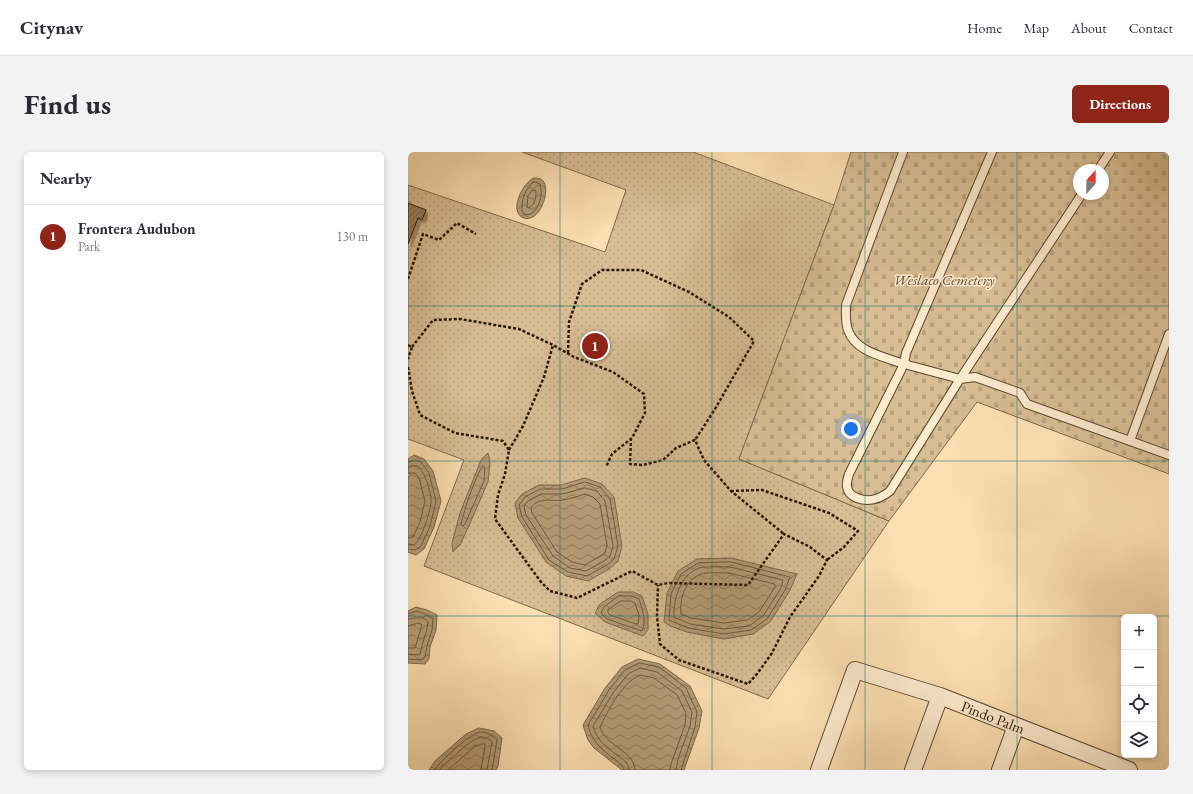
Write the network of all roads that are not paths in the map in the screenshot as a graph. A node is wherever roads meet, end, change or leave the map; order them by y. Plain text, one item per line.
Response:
1 (903, 152) edge
2 (1110, 152) edge
3 (989, 153) edge
4 (1102, 164) edge
5 (1078, 200) edge
6 (1169, 334) edge
7 (904, 364) junction
8 (960, 379) junction
9 (1130, 441) junction
10 (1169, 455) edge
11 (940, 696) junction
12 (1016, 726) junction
13 (1095, 763) edge
14 (819, 770) edge
15 (912, 770) edge
16 (1000, 770) edge
17 (1129, 770) edge

1 - 7 lane
2 - 4 lane
3 - 7 lane
5 - 8 lane
6 - 9 lane
7 - 8 lane
7 - 8 lane
8 - 9 lane
9 - 10 lane
11 - 12 street, Pindo Palm
11 - 14 street, Pindo Palm
11 - 15 street
12 - 13 street, Pindo Palm
12 - 16 street
13 - 17 street, Pindo Palm

